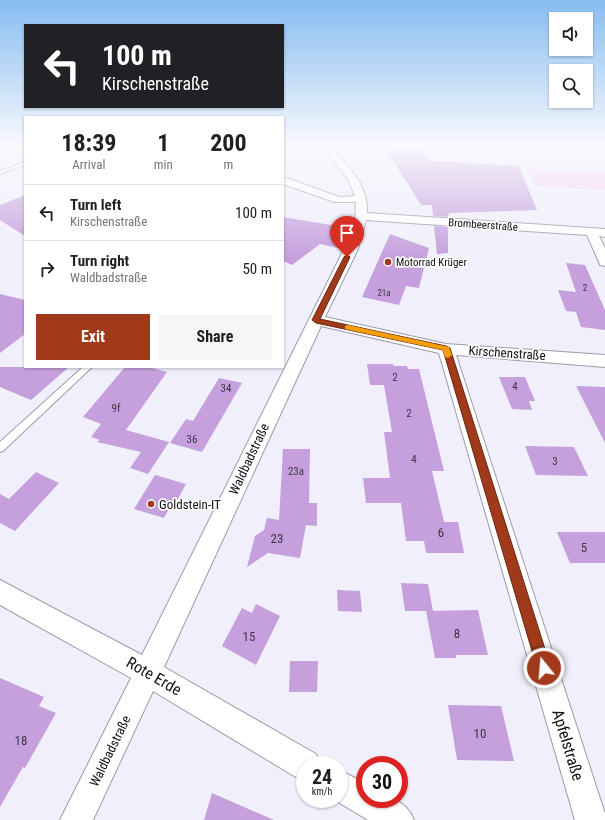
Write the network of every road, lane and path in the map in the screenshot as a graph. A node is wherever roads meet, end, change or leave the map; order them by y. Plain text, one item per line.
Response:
1 (290, 182) edge
2 (354, 182) edge
3 (362, 208) junction
4 (599, 233) edge
5 (605, 262) edge
6 (316, 320) junction
7 (446, 348) junction
8 (605, 361) edge
9 (87, 368) edge
10 (0, 448) edge
11 (0, 592) edge
12 (149, 673) junction
13 (296, 760) edge
14 (348, 790) edge
15 (76, 820) edge
16 (398, 820) edge
17 (591, 820) edge

1 - 3 street, Brombeerstraße
2 - 3 street
3 - 4 street, Brombeerstraße
3 - 6 street, Waldbadstraße
4 - 5 street
6 - 7 street, Kirschenstraße
6 - 12 street, Waldbadstraße
7 - 8 street, Kirschenstraße
7 - 17 street, Apfelstraße
9 - 10 lane
11 - 12 street, Rote Erde
12 - 13 street, Rote Erde
12 - 15 street, Waldbadstraße
14 - 16 street

